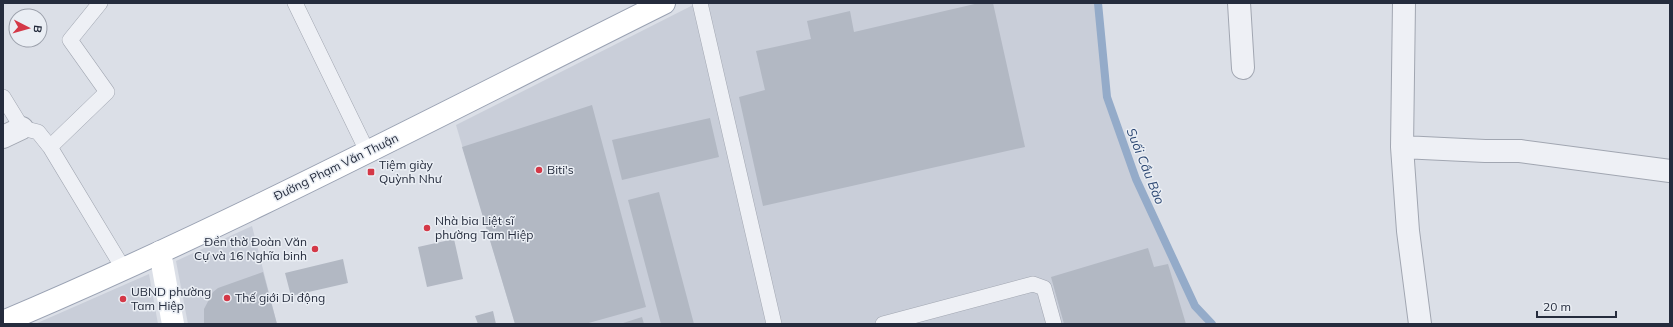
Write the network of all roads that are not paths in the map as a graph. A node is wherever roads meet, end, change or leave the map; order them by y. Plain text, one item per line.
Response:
1 (100, 3) edge
2 (295, 3) edge
3 (664, 3) edge
4 (700, 3) edge
5 (1239, 3) edge
6 (1404, 3) edge
7 (1243, 68) dead end
8 (3, 98) edge
9 (22, 128) junction
10 (3, 137) edge
11 (50, 147) junction
12 (1402, 147) junction
13 (368, 151) junction
14 (1670, 171) edge
15 (160, 252) junction
16 (123, 268) junction
17 (3, 322) edge
18 (173, 324) edge
19 (774, 324) edge
20 (884, 324) edge
21 (1054, 324) edge
22 (1420, 324) edge

1 - 11 lane
2 - 13 lane
3 - 13 main road, Đường Phạm Văn Thuận
4 - 19 lane
5 - 7 street
6 - 12 street
8 - 9 lane
9 - 10 street
9 - 11 lane
11 - 16 lane
12 - 14 street
12 - 22 street
13 - 15 main road, Đường Phạm Văn Thuận
15 - 16 main road, Đường Phạm Văn Thuận
15 - 18 main road
16 - 17 main road, Đường Phạm Văn Thuận
20 - 21 lane

